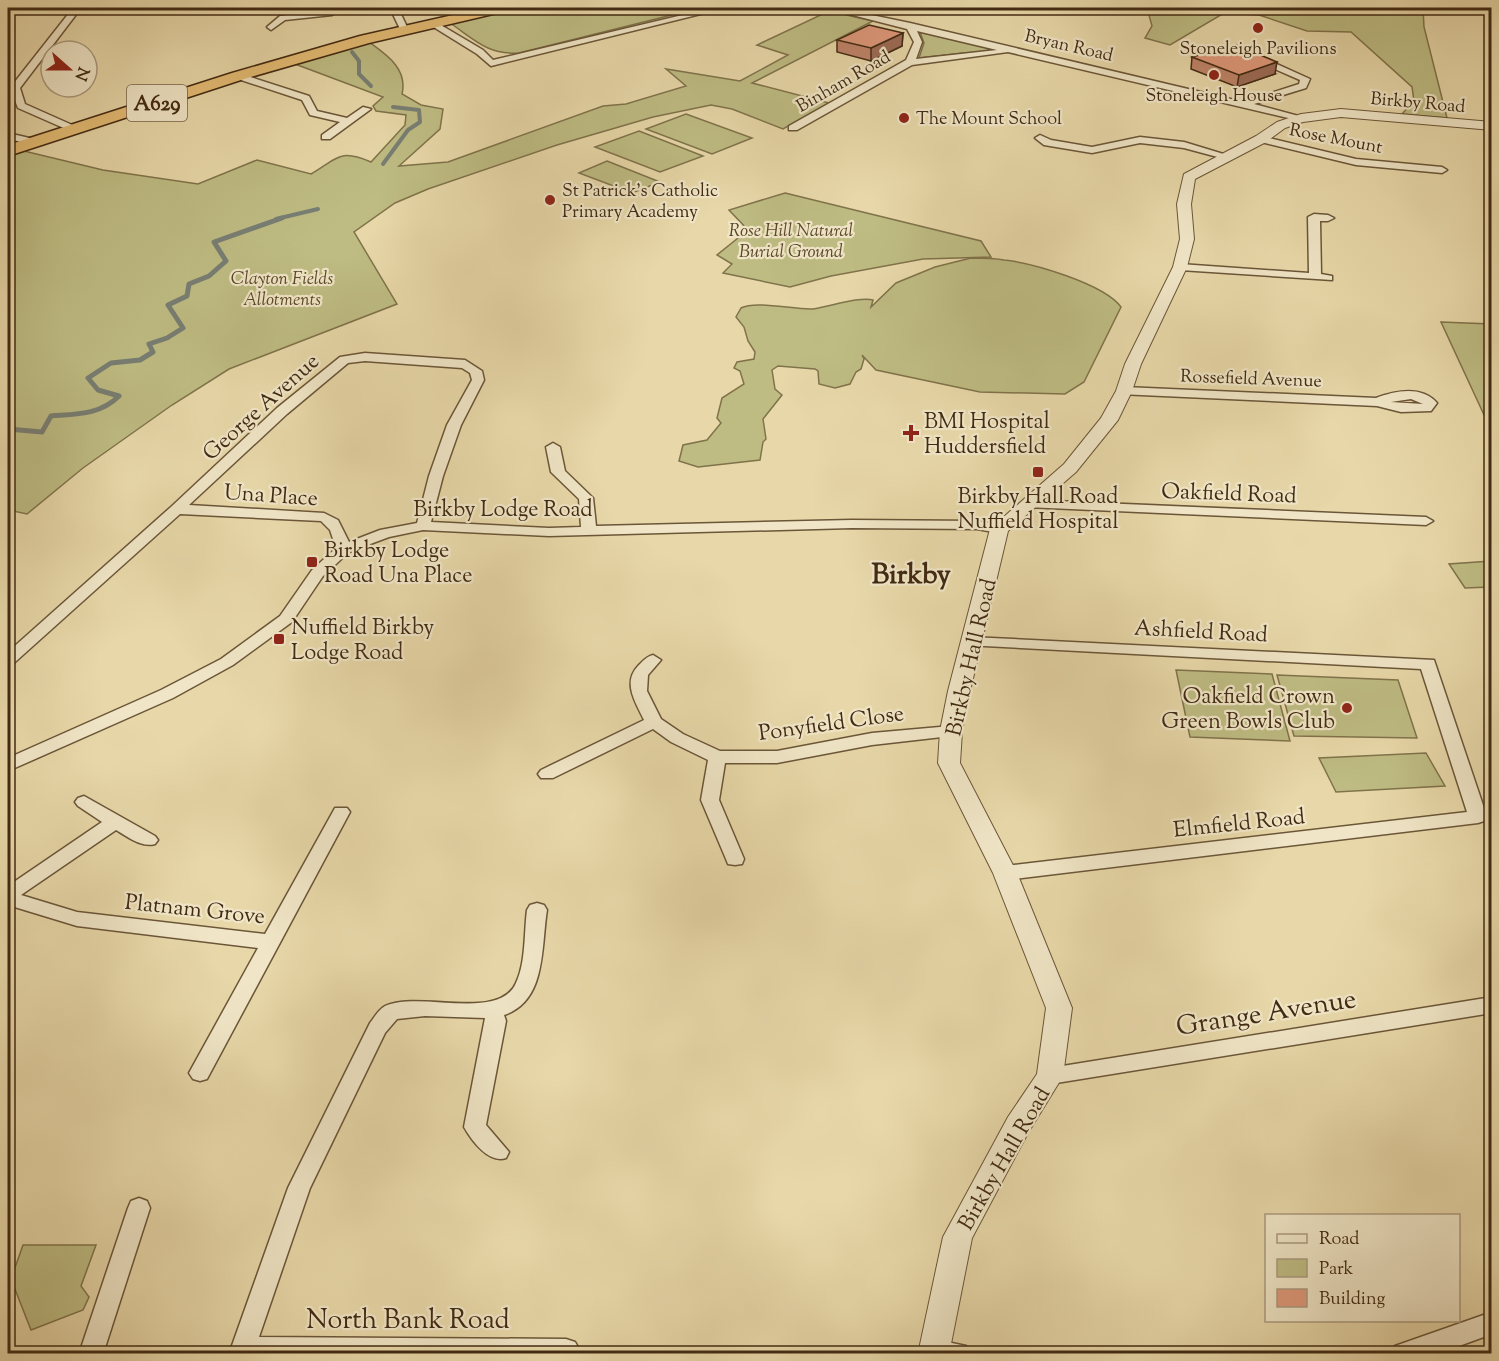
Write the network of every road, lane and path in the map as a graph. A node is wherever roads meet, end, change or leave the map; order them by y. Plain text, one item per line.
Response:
1 (78, 8) edge
2 (329, 8) edge
3 (394, 8) edge
4 (501, 8) edge
5 (721, 8) edge
6 (830, 8) edge
7 (431, 23) junction
8 (910, 26) junction
9 (271, 27) dead end
10 (404, 29) junction
11 (1020, 51) junction
12 (1245, 53) edge
13 (910, 62) junction
14 (238, 76) junction
15 (1245, 104) junction
16 (366, 109) dead end
17 (1301, 118) junction
18 (347, 121) junction
19 (1491, 126) edge
20 (793, 128) dead end
21 (75, 130) junction
22 (8, 136) edge
23 (326, 137) dead end
24 (1261, 139) junction
25 (34, 142) junction
26 (1041, 142) dead end
27 (8, 150) edge
28 (1226, 156) junction
29 (1442, 170) dead end
30 (1300, 215) dead end
31 (1314, 217) junction
32 (1328, 218) dead end
33 (1180, 267) junction
34 (1315, 277) junction
35 (1328, 278) dead end
36 (1124, 391) junction
37 (1377, 402) dead end
38 (553, 447) dead end
39 (1031, 504) junction
40 (177, 509) junction
41 (1426, 521) dead end
42 (423, 526) junction
43 (999, 529) junction
44 (589, 531) junction
45 (344, 549) junction
46 (972, 642) junction
47 (8, 660) edge
48 (653, 660) dead end
49 (654, 722) junction
50 (951, 731) junction
51 (717, 757) junction
52 (8, 765) edge
53 (547, 774) dead end
54 (84, 802) dead end
55 (341, 812) dead end
56 (1478, 817) joint
57 (115, 822) junction
58 (149, 840) dead end
59 (735, 859) dead end
60 (1005, 873) junction
61 (8, 897) edge
62 (537, 910) dead end
63 (271, 942) junction
64 (1491, 1005) edge
65 (492, 1010) junction
66 (200, 1073) dead end
67 (1050, 1076) junction
68 (498, 1152) dead end
69 (139, 1208) dead end
70 (1491, 1323) edge
71 (242, 1351) edge
72 (941, 1352) edge
73 (91, 1353) edge
74 (570, 1353) edge
75 (1404, 1353) edge

1 - 21 street
2 - 9 street
3 - 10 street
4 - 7 highway, A629
5 - 7 street
6 - 8 street, Bryan Road
7 - 10 highway, A629
8 - 11 street, Bryan Road
8 - 13 street, Binham Road
10 - 14 highway, A629
11 - 13 street, Binham Road
11 - 15 street, Bryan Road
12 - 15 street
13 - 20 street, Binham Road
14 - 18 street
14 - 21 highway, A629
15 - 17 street, Bryan Road
16 - 18 street
17 - 19 street, Birkby Road
17 - 24 street
18 - 23 street
21 - 25 highway, A629
22 - 25 street
24 - 28 street
24 - 29 street, Rose Mount
25 - 27 highway, A629
26 - 28 street
28 - 33 street
30 - 31 street
31 - 32 street
31 - 34 street
33 - 34 street
33 - 36 street
34 - 35 street
36 - 37 street, Rossefield Avenue
36 - 39 street
38 - 44 street
39 - 41 street, Oakfield Road
39 - 43 street
40 - 42 street, George Avenue
40 - 45 street, Una Place
40 - 47 street, George Avenue
42 - 44 street, Birkby Lodge Road
42 - 45 street, Birkby Lodge Road
43 - 44 street, Birkby Lodge Road
43 - 46 street, Birkby Hall Road
45 - 52 street, Birkby Lodge Road
46 - 50 street, Birkby Hall Road
46 - 56 street, Ashfield Road
48 - 49 street, Ponyfield Close
49 - 51 street, Ponyfield Close
49 - 53 street
50 - 51 street, Ponyfield Close
50 - 60 street, Birkby Hall Road
51 - 59 street
54 - 57 street
55 - 63 street, Platnam Grove
56 - 60 street, Elmfield Road
57 - 58 street
57 - 61 street
60 - 67 street, Birkby Hall Road
61 - 63 street, Platnam Grove
62 - 65 street
63 - 66 street
64 - 67 street, Grange Avenue
65 - 68 street
65 - 71 street
67 - 72 street, Birkby Hall Road
69 - 73 street
70 - 75 street
71 - 74 street, North Bank Road

